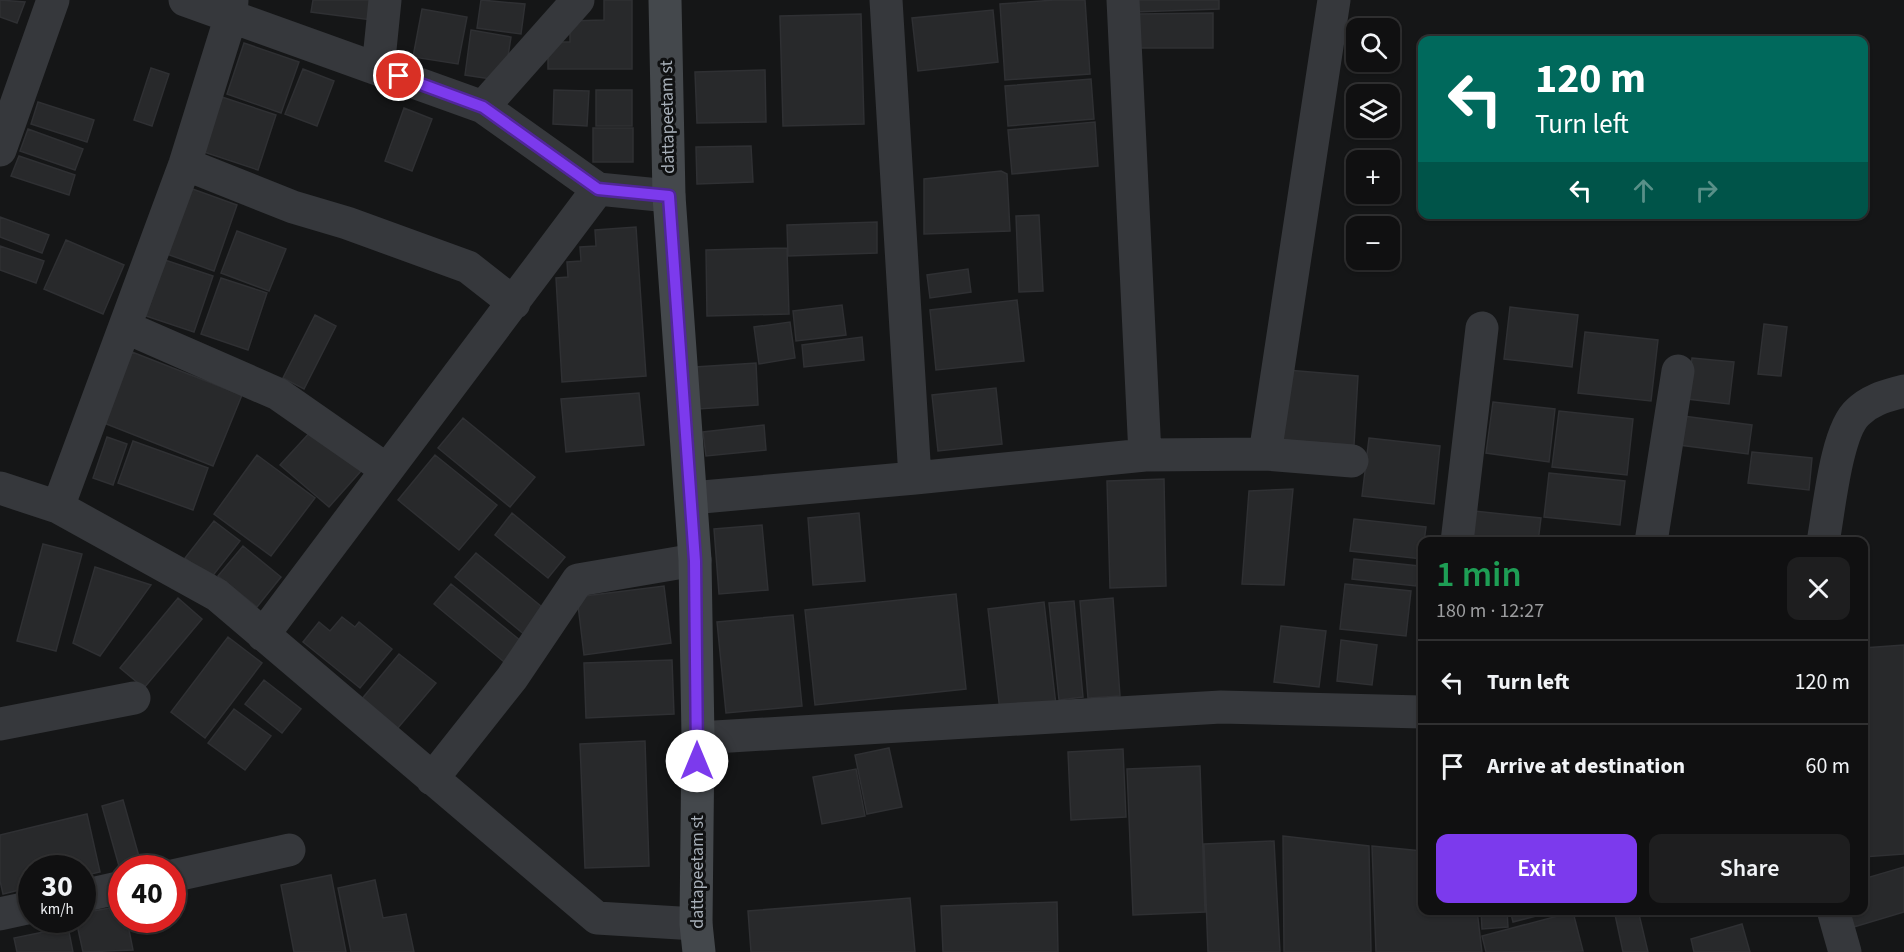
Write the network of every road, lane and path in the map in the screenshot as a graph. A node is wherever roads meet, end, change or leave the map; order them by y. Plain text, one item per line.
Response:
1 (52, 0) edge
2 (185, 0) edge
3 (385, 0) edge
4 (578, 0) edge
5 (665, 0) edge
6 (886, 0) edge
7 (1123, 0) edge
8 (1334, 0) edge
9 (232, 8) edge
10 (378, 69) junction
11 (483, 107) junction
12 (0, 150) edge
13 (185, 164) junction
14 (598, 189) junction
15 (669, 196) junction
16 (514, 303) junction
17 (124, 327) junction
18 (1482, 328) dead end
19 (1678, 371) dead end
20 (1904, 391) edge
21 (1265, 454) junction
22 (1145, 455) junction
23 (1352, 461) dead end
24 (387, 470) junction
25 (915, 478) junction
26 (0, 488) edge
27 (691, 498) junction
28 (58, 507) junction
29 (1458, 537) edge
30 (1652, 537) edge
31 (1824, 537) edge
32 (695, 561) junction
33 (263, 635) junction
34 (134, 698) dead end
35 (1418, 712) edge
36 (0, 724) edge
37 (698, 738) junction
38 (432, 779) junction
39 (289, 850) dead end
40 (186, 873) edge
41 (18, 910) edge
42 (0, 914) edge
43 (1834, 915) edge
44 (697, 938) edge
45 (1845, 952) edge

1 - 12 street
2 - 9 street
3 - 10 street
4 - 11 street
5 - 15 street, dattapeetam st
6 - 25 street
7 - 22 street
8 - 21 street
9 - 10 street
9 - 13 street
10 - 11 street
11 - 14 street
13 - 16 street
13 - 17 street
14 - 15 street
14 - 16 street
15 - 27 street, dattapeetam st
16 - 24 street
17 - 24 street
17 - 28 street
18 - 29 street
19 - 30 street
20 - 31 street
21 - 22 street
21 - 23 street
22 - 25 street
24 - 33 street
25 - 27 street
26 - 28 street
27 - 32 street, dattapeetam st
28 - 33 street
32 - 37 street, dattapeetam st
32 - 38 street
33 - 38 street
34 - 36 street
35 - 37 street
37 - 44 street, dattapeetam st
38 - 44 street
39 - 40 street
41 - 42 street
43 - 45 street

